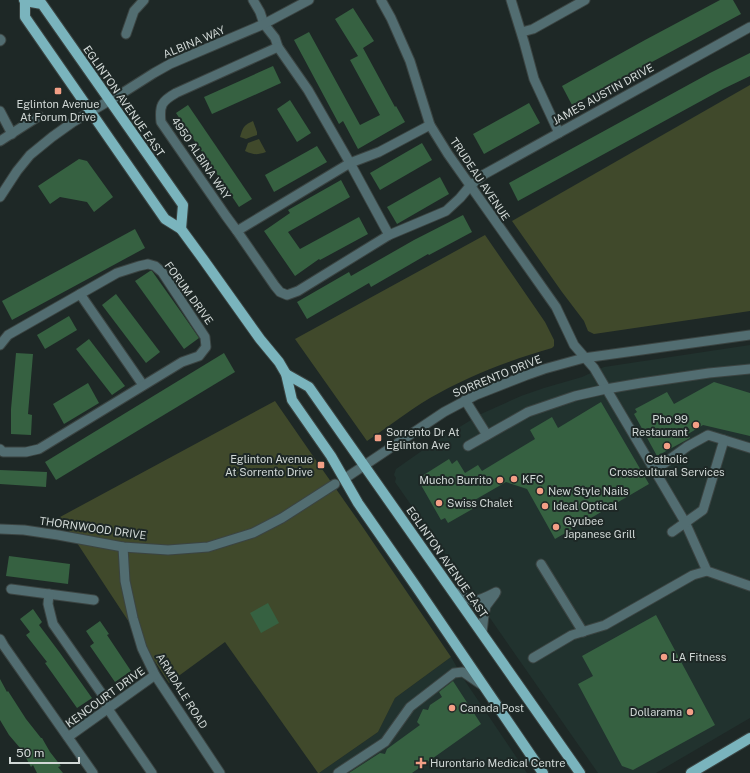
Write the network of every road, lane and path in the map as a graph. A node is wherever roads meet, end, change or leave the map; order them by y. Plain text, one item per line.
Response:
1 (144, 0) edge
2 (253, 0) edge
3 (309, 0) edge
4 (381, 0) edge
5 (512, 0) edge
6 (585, 0) edge
7 (25, 1) edge
8 (264, 24) junction
9 (750, 27) edge
10 (522, 32) junction
11 (126, 34) dead end
12 (278, 47) junction
13 (109, 101) junction
14 (0, 111) edge
15 (91, 112) junction
16 (39, 116) dead end
17 (430, 125) junction
18 (559, 133) junction
19 (12, 134) junction
20 (0, 141) edge
21 (350, 163) junction
22 (470, 186) junction
23 (0, 197) edge
24 (181, 229) junction
25 (237, 231) junction
26 (389, 235) junction
27 (80, 294) junction
28 (750, 335) edge
29 (0, 346) edge
30 (584, 358) junction
31 (750, 369) edge
32 (286, 374) junction
33 (143, 385) junction
34 (606, 389) junction
35 (465, 400) junction
36 (487, 435) junction
37 (724, 440) junction
38 (468, 446) dead end
39 (750, 448) edge
40 (0, 450) edge
41 (364, 465) junction
42 (655, 470) junction
43 (339, 481) junction
44 (685, 522) junction
45 (0, 529) edge
46 (672, 532) dead end
47 (123, 547) junction
48 (541, 564) dead end
49 (707, 571) junction
50 (750, 586) edge
51 (11, 589) dead end
52 (452, 591) junction
53 (49, 594) junction
54 (94, 600) dead end
55 (583, 632) junction
56 (482, 633) junction
57 (0, 639) edge
58 (533, 658) dead end
59 (155, 675) junction
60 (483, 685) junction
61 (108, 709) junction
62 (68, 737) junction
63 (750, 738) edge
64 (537, 768) edge
65 (93, 773) edge
66 (152, 773) edge
67 (220, 773) edge
68 (338, 773) edge
69 (543, 773) edge
70 (580, 773) edge
71 (691, 773) edge

1 - 11 street
2 - 8 street
3 - 8 street, ALBINA WAY
4 - 17 street, TRUDEAU AVENUE
5 - 10 street
6 - 10 street
7 - 13 main road, EGLINTON AVENUE EAST
7 - 15 main road, EGLINTON AVENUE EAST
8 - 12 street
8 - 13 street, ALBINA WAY
9 - 18 street, JAMES AUSTIN DRIVE
10 - 18 street
12 - 21 street
12 - 25 street, 4950 ALBINA WAY
13 - 15 street, ALBINA WAY
13 - 24 main road, EGLINTON AVENUE EAST
14 - 19 street
15 - 23 street
15 - 24 main road, EGLINTON AVENUE EAST
16 - 19 street
17 - 21 street
17 - 22 street, TRUDEAU AVENUE
18 - 22 street, JAMES AUSTIN DRIVE
19 - 20 street
21 - 25 street
21 - 26 street
22 - 26 street, 4950 ALBINA WAY
22 - 30 street, TRUDEAU AVENUE
24 - 32 main road, EGLINTON AVENUE EAST
25 - 26 street, 4950 ALBINA WAY
27 - 29 street, FORUM DRIVE
27 - 33 street
27 - 33 street, FORUM DRIVE
28 - 30 street, SORRENTO DRIVE
30 - 34 street, TRUDEAU AVENUE
30 - 35 street, SORRENTO DRIVE
31 - 34 street
32 - 41 main road, EGLINTON AVENUE EAST
32 - 43 main road, EGLINTON AVENUE EAST
33 - 40 street, FORUM DRIVE
34 - 36 street
34 - 42 street, TRUDEAU AVENUE
35 - 36 street
35 - 41 street, SORRENTO DRIVE
36 - 38 street
37 - 39 street
37 - 42 street
37 - 44 street
41 - 43 street, SORRENTO DRIVE
41 - 52 main road, EGLINTON AVENUE EAST
42 - 44 street, TRUDEAU AVENUE
43 - 47 street, THORNWOOD DRIVE
43 - 60 main road, EGLINTON AVENUE EAST
44 - 46 street
44 - 49 street, TRUDEAU AVENUE
45 - 47 street, THORNWOOD DRIVE
47 - 59 street, ARMDALE ROAD
48 - 55 street
49 - 50 street
49 - 55 street
51 - 53 street
52 - 56 main road, EGLINTON AVENUE EAST
52 - 56 street
53 - 54 street
53 - 61 street
55 - 58 street
56 - 70 main road, EGLINTON AVENUE EAST
57 - 62 street
59 - 61 street, KENCOURT DRIVE
59 - 67 street, ARMDALE ROAD
60 - 64 main road, EGLINTON AVENUE EAST
60 - 68 street
61 - 62 street, KENCOURT DRIVE
61 - 66 street
62 - 65 street
63 - 71 main road
64 - 69 main road, EGLINTON AVENUE EAST

